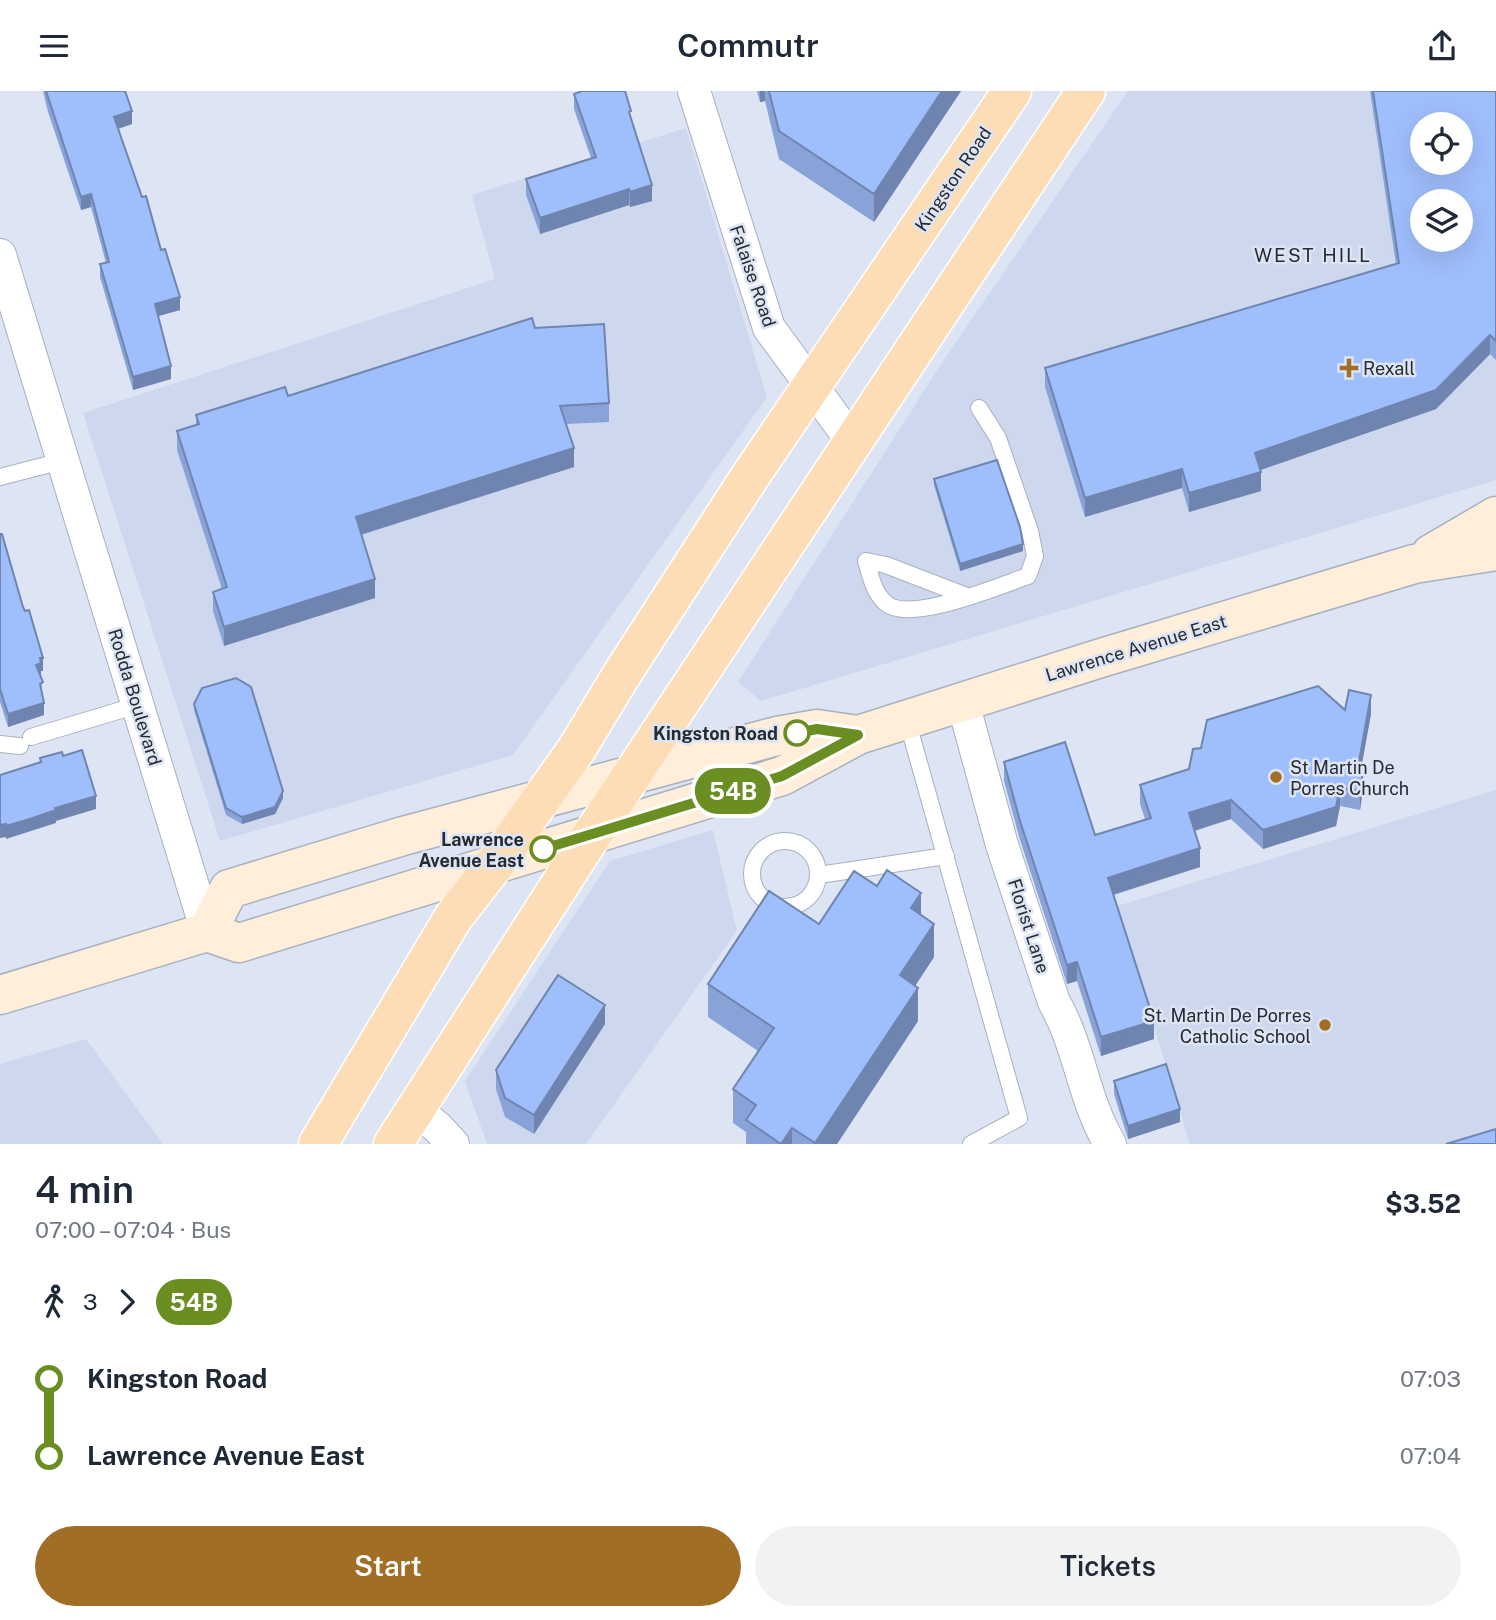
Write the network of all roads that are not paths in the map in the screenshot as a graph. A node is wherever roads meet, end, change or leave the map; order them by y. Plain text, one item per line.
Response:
1 (694, 91) edge
2 (1012, 91) edge
3 (1086, 91) edge
4 (0, 255) edge
5 (812, 387) junction
6 (979, 408) dead end
7 (852, 440) junction
8 (62, 461) junction
9 (0, 477) edge
10 (1496, 516) edge
11 (1496, 551) edge
12 (1414, 564) junction
13 (969, 597) junction
14 (963, 703) junction
15 (138, 705) junction
16 (907, 720) junction
17 (858, 735) junction
18 (0, 744) edge
19 (632, 775) junction
20 (540, 800) junction
21 (592, 835) junction
22 (946, 856) junction
23 (495, 864) junction
24 (818, 875) junction
25 (207, 932) junction
26 (0, 995) edge
27 (416, 1110) junction
28 (318, 1144) edge
29 (393, 1144) edge
30 (453, 1144) edge
31 (971, 1144) edge
32 (1110, 1144) edge

1 - 5 street, Falaise Road
2 - 5 main road, Kingston Road
3 - 7 main road
4 - 8 street, Rodda Boulevard
5 - 7 street, Falaise Road
5 - 20 main road, Kingston Road
6 - 13 lane
7 - 19 main road
8 - 9 lane
8 - 15 street, Rodda Boulevard
10 - 12 main road, Lawrence Avenue East
11 - 12 main road, Lawrence Avenue East
12 - 14 main road, Lawrence Avenue East
13 - 13 lane
14 - 16 main road, Lawrence Avenue East
14 - 32 street, Florist Lane
15 - 18 lane
15 - 25 street, Rodda Boulevard
16 - 17 main road, Lawrence Avenue East
16 - 22 lane
17 - 19 main road, Lawrence Avenue East
17 - 21 main road, Lawrence Avenue East
19 - 20 main road, Lawrence Avenue East
19 - 21 main road
20 - 23 main road, Kingston Road
20 - 25 main road, Lawrence Avenue East
21 - 23 main road, Lawrence Avenue East
21 - 27 main road
22 - 24 lane
22 - 31 lane
23 - 25 main road, Lawrence Avenue East
23 - 28 main road, Kingston Road
24 - 24 lane
25 - 26 main road
27 - 29 main road
27 - 30 street

